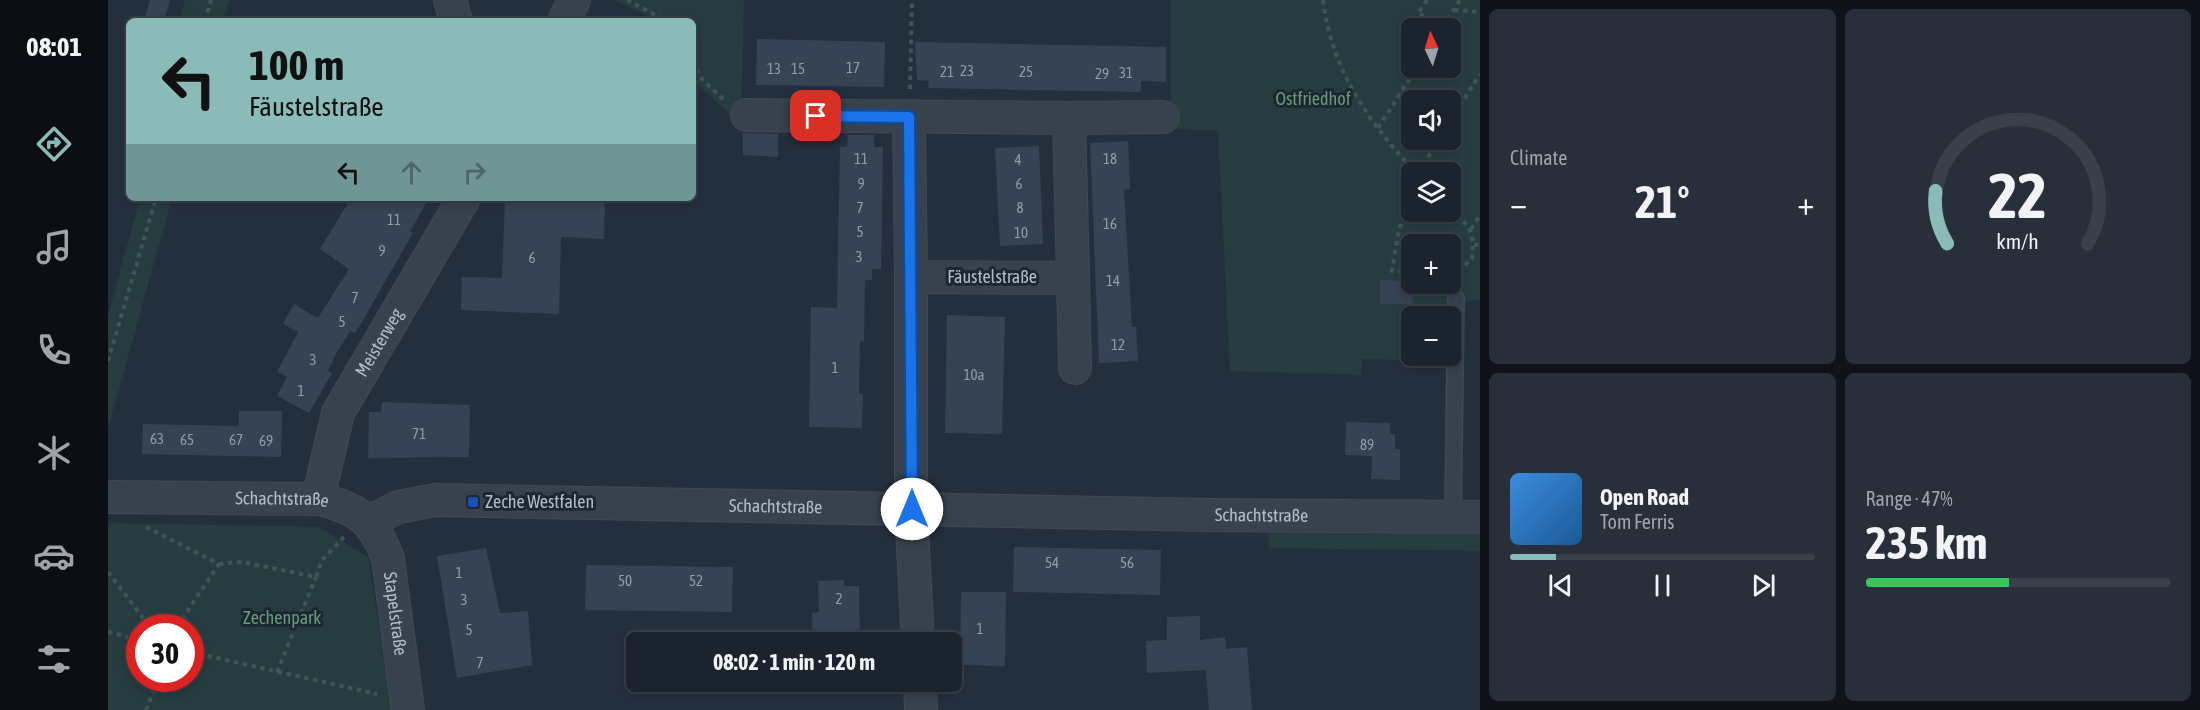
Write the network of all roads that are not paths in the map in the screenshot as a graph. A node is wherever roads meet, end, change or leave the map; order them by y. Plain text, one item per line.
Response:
1 (450, 0) edge
2 (574, 0) edge
3 (455, 18) edge
4 (565, 18) edge
5 (747, 115) road end
6 (909, 117) junction
7 (1163, 117) dead end
8 (1069, 118) junction
9 (462, 201) edge
10 (911, 277) junction
11 (1073, 278) junction
12 (1455, 298) road end
13 (1076, 368) dead end
14 (123, 497) edge
15 (318, 499) junction
16 (912, 509) junction
17 (1466, 517) edge
18 (369, 522) junction
19 (918, 632) edge
20 (920, 692) edge
21 (407, 705) edge
22 (921, 710) edge

1 - 3 street
2 - 4 street
5 - 6 street
6 - 8 street
6 - 10 street
7 - 8 street
8 - 11 street
9 - 15 street, Meisterweg
10 - 11 street, Fäustelstraße
10 - 16 street
11 - 13 street
12 - 17 lane, Schachtstraße
14 - 15 street, Schachtstraße
15 - 18 street, Schachtstraße
16 - 17 street, Schachtstraße
16 - 18 street, Schachtstraße
16 - 19 street
18 - 21 street, Stapelstraße
20 - 22 street

